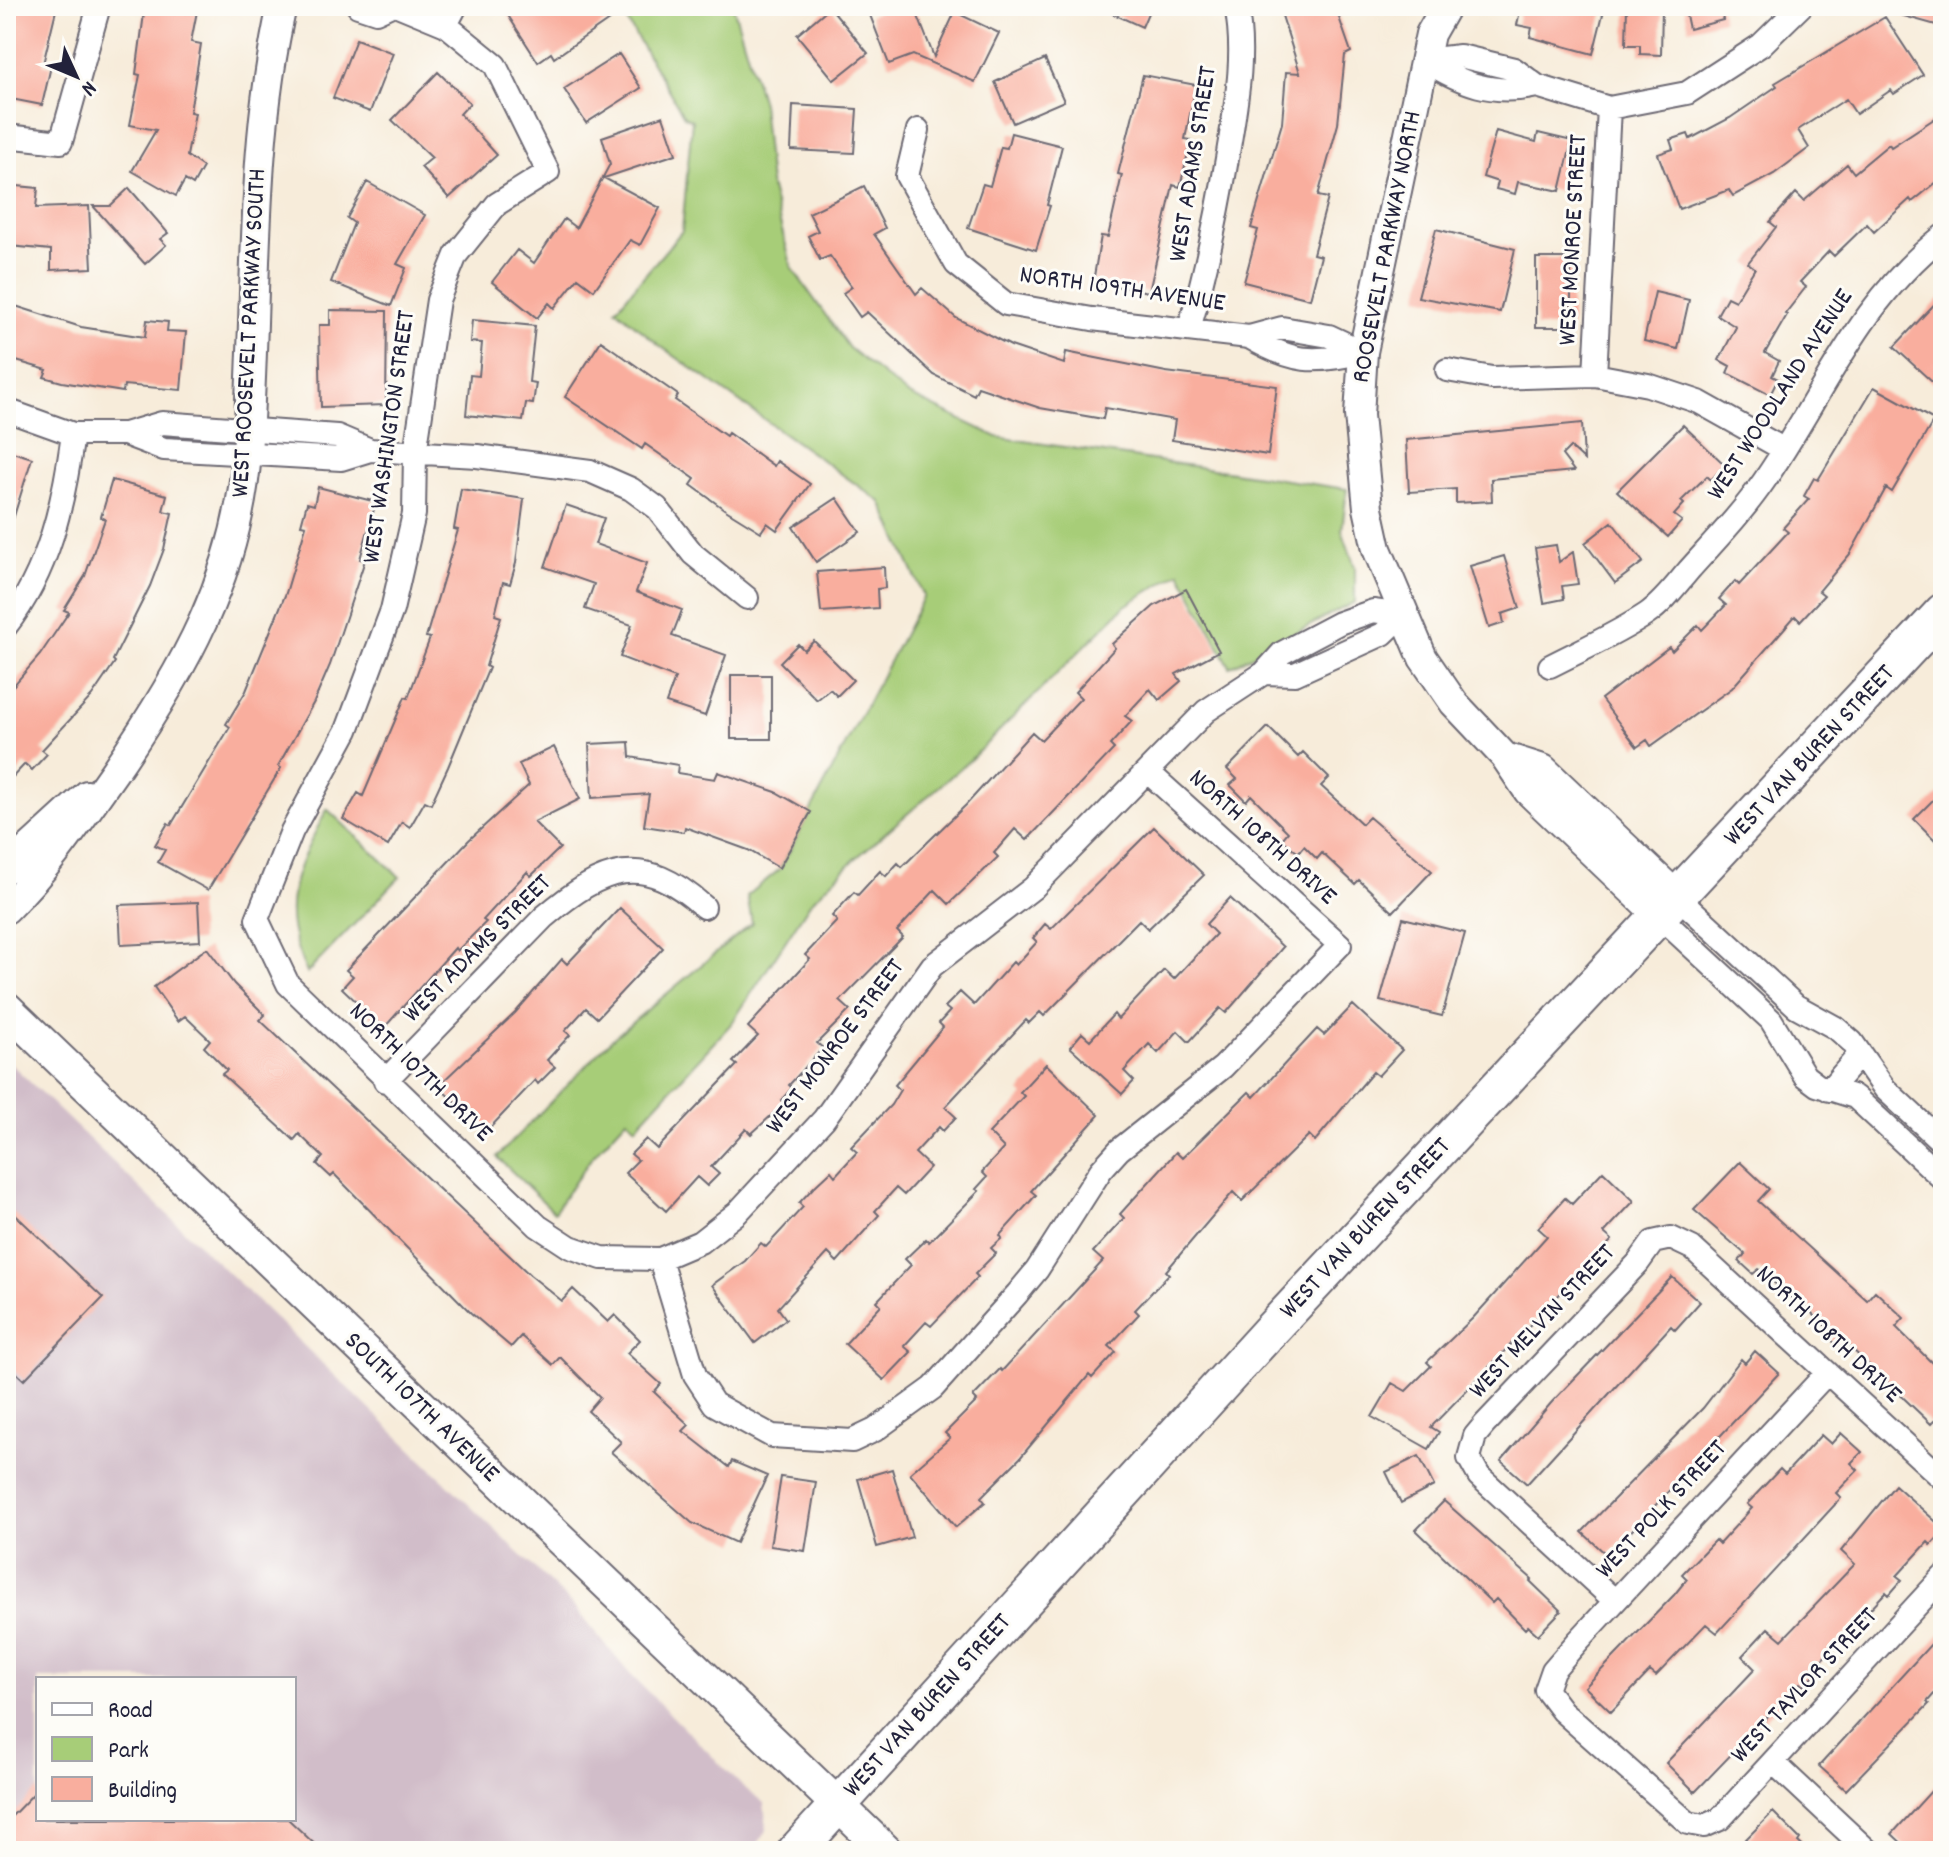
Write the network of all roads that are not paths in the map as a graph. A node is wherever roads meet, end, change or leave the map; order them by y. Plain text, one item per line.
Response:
1 (99, 6) edge
2 (282, 6) edge
3 (358, 6) edge
4 (389, 6) edge
5 (400, 6) edge
6 (1236, 6) edge
7 (1423, 6) edge
8 (1446, 6) edge
9 (1801, 6) edge
10 (451, 16) edge
11 (1427, 47) junction
12 (1609, 108) junction
13 (918, 130) dead end
14 (6, 136) edge
15 (1943, 236) edge
16 (1189, 329) junction
17 (1363, 352) junction
18 (1447, 370) dead end
19 (1595, 375) junction
20 (6, 410) edge
21 (73, 434) junction
22 (247, 441) junction
23 (1783, 449) junction
24 (415, 453) junction
25 (747, 598) dead end
26 (1943, 612) edge
27 (1403, 615) junction
28 (6, 626) edge
29 (1550, 666) dead end
30 (1148, 772) junction
31 (112, 774) junction
32 (6, 869) edge
33 (704, 907) dead end
34 (1670, 907) junction
35 (6, 909) edge
36 (257, 919) joint
37 (6, 1008) edge
38 (1860, 1054) junction
39 (385, 1081) junction
40 (1829, 1090) junction
41 (1940, 1140) edge
42 (1919, 1156) junction
43 (1943, 1179) edge
44 (1671, 1238) joint
45 (570, 1247) joint
46 (660, 1259) junction
47 (1827, 1373) junction
48 (1943, 1479) edge
49 (1943, 1577) edge
50 (1615, 1601) junction
51 (1773, 1762) junction
52 (838, 1806) junction
53 (1704, 1826) joint
54 (796, 1851) edge
55 (886, 1851) edge
56 (1868, 1851) edge

1 - 14 street
2 - 22 street, WEST ROOSEVELT PARKWAY SOUTH
3 - 4 street
5 - 10 street
6 - 16 street, WEST ADAMS STREET
7 - 11 street, ROOSEVELT PARKWAY NORTH
8 - 11 street, ROOSEVELT PARKWAY NORTH
9 - 12 street
10 - 24 street, WEST WASHINGTON STREET
11 - 12 street
11 - 17 street, ROOSEVELT PARKWAY NORTH
12 - 19 street, WEST MONROE STREET
13 - 16 street, NORTH 109TH AVENUE
15 - 23 street, WEST WOODLAND AVENUE
16 - 17 street, NORTH 109TH AVENUE
17 - 27 street, ROOSEVELT PARKWAY NORTH
18 - 19 street
19 - 23 street
20 - 21 street
21 - 22 street
21 - 28 street
22 - 24 street
22 - 31 street, WEST ROOSEVELT PARKWAY SOUTH
23 - 29 street, WEST WOODLAND AVENUE
24 - 25 street
24 - 36 street, WEST WASHINGTON STREET
26 - 34 main road, WEST VAN BUREN STREET
27 - 30 street, WEST MONROE STREET
27 - 34 street, ROOSEVELT PARKWAY NORTH
30 - 46 street, WEST MONROE STREET
30 - 46 street, NORTH 108TH DRIVE
31 - 32 street, WEST ROOSEVELT PARKWAY SOUTH
31 - 35 street, WEST ROOSEVELT PARKWAY SOUTH
33 - 39 street, WEST ADAMS STREET
34 - 38 street
34 - 40 street
34 - 52 main road, WEST VAN BUREN STREET
36 - 39 street, NORTH 107TH DRIVE
37 - 52 main road, SOUTH 107TH AVENUE
38 - 40 street
38 - 41 street
39 - 45 street, NORTH 107TH DRIVE
40 - 42 street
41 - 42 street
42 - 43 street
44 - 47 street, NORTH 108TH DRIVE
44 - 50 street, WEST MELVIN STREET
45 - 46 street, WEST MONROE STREET
47 - 48 street, NORTH 108TH DRIVE
47 - 50 street, WEST POLK STREET
49 - 51 street, WEST TAYLOR STREET
50 - 53 street, WEST POLK STREET
51 - 53 street, WEST TAYLOR STREET
51 - 56 street
52 - 54 main road, WEST VAN BUREN STREET
52 - 55 main road, SOUTH 107TH AVENUE

